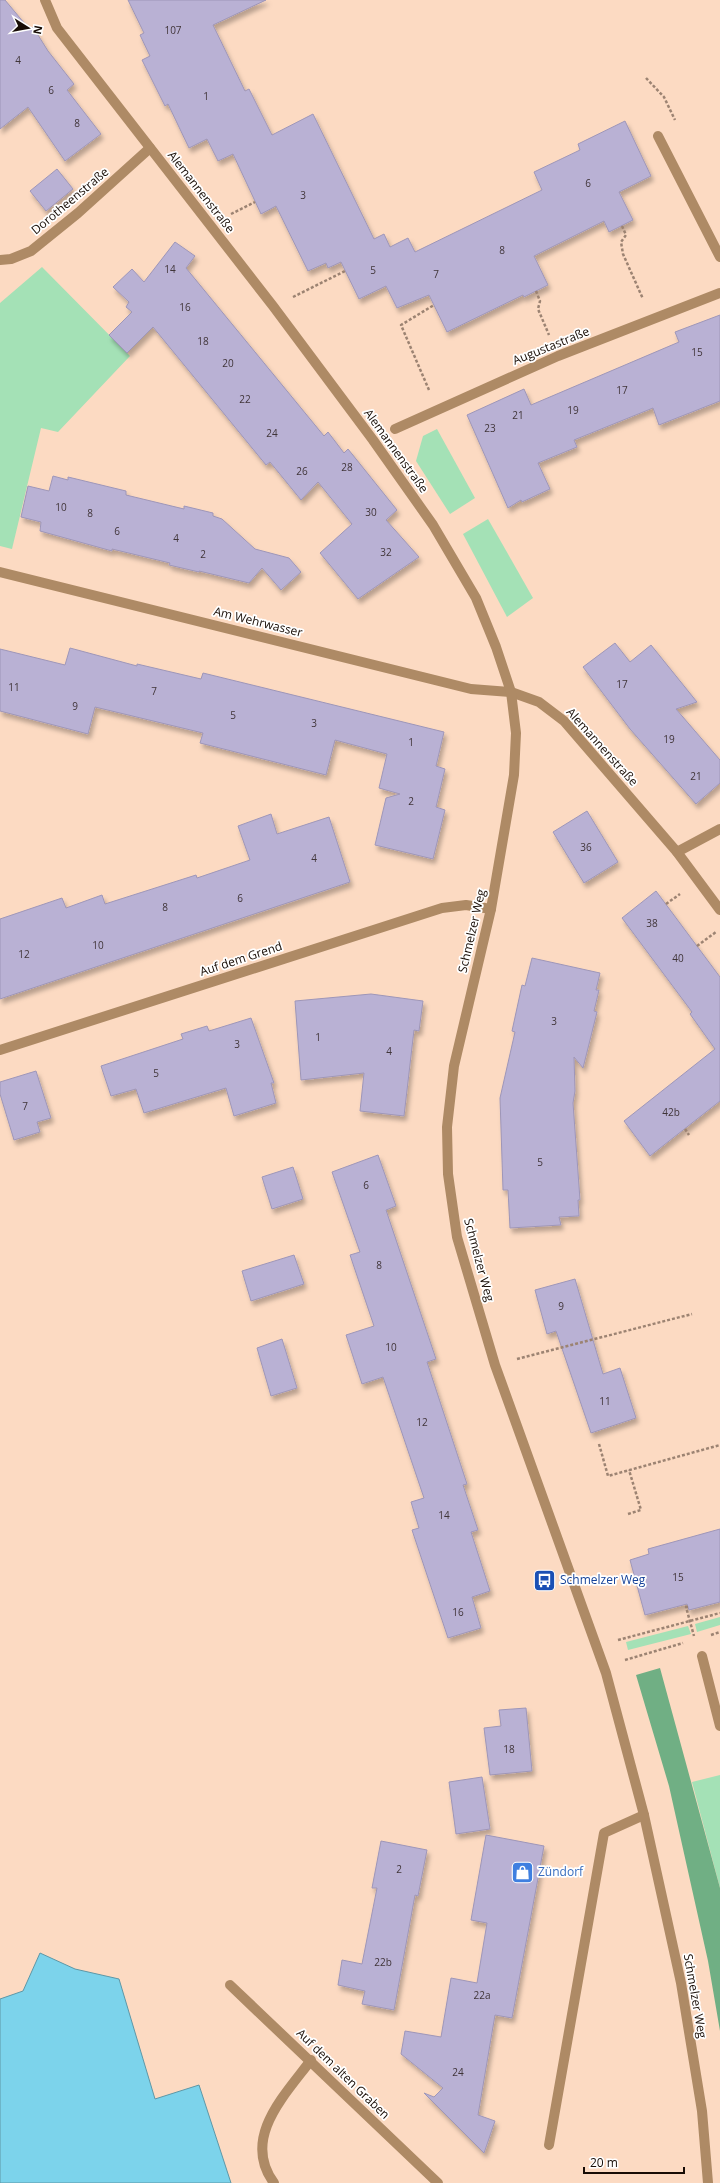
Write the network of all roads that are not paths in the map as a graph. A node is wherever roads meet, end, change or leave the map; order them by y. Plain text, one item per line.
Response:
1 (45, 0) edge
2 (658, 136) dead end
3 (150, 148) junction
4 (720, 257) edge
5 (0, 260) edge
6 (720, 293) edge
7 (395, 429) dead end
8 (0, 572) edge
9 (511, 692) junction
10 (720, 829) edge
11 (677, 852) junction
12 (491, 909) junction
13 (720, 910) edge
14 (0, 1050) edge
15 (702, 1656) dead end
16 (720, 1726) edge
17 (644, 1815) junction
18 (230, 1985) dead end
19 (311, 2060) junction
20 (549, 2145) dead end
21 (274, 2183) edge
22 (438, 2183) edge
23 (708, 2183) edge

1 - 3 street, Alemannenstraße
2 - 4 street
3 - 5 street, Dorotheenstraße
3 - 9 street, Alemannenstraße
6 - 7 street, Augustastraße
8 - 9 street, Am Wehrwasser
9 - 11 street, Alemannenstraße
9 - 12 street, Schmelzer Weg
10 - 11 street
11 - 13 street, Alemannenstraße
12 - 14 street, Auf dem Grend
12 - 17 street, Schmelzer Weg
15 - 16 street
17 - 20 street
17 - 23 street, Schmelzer Weg
18 - 19 street, Auf dem alten Graben
19 - 21 street
19 - 22 street, Auf dem alten Graben

